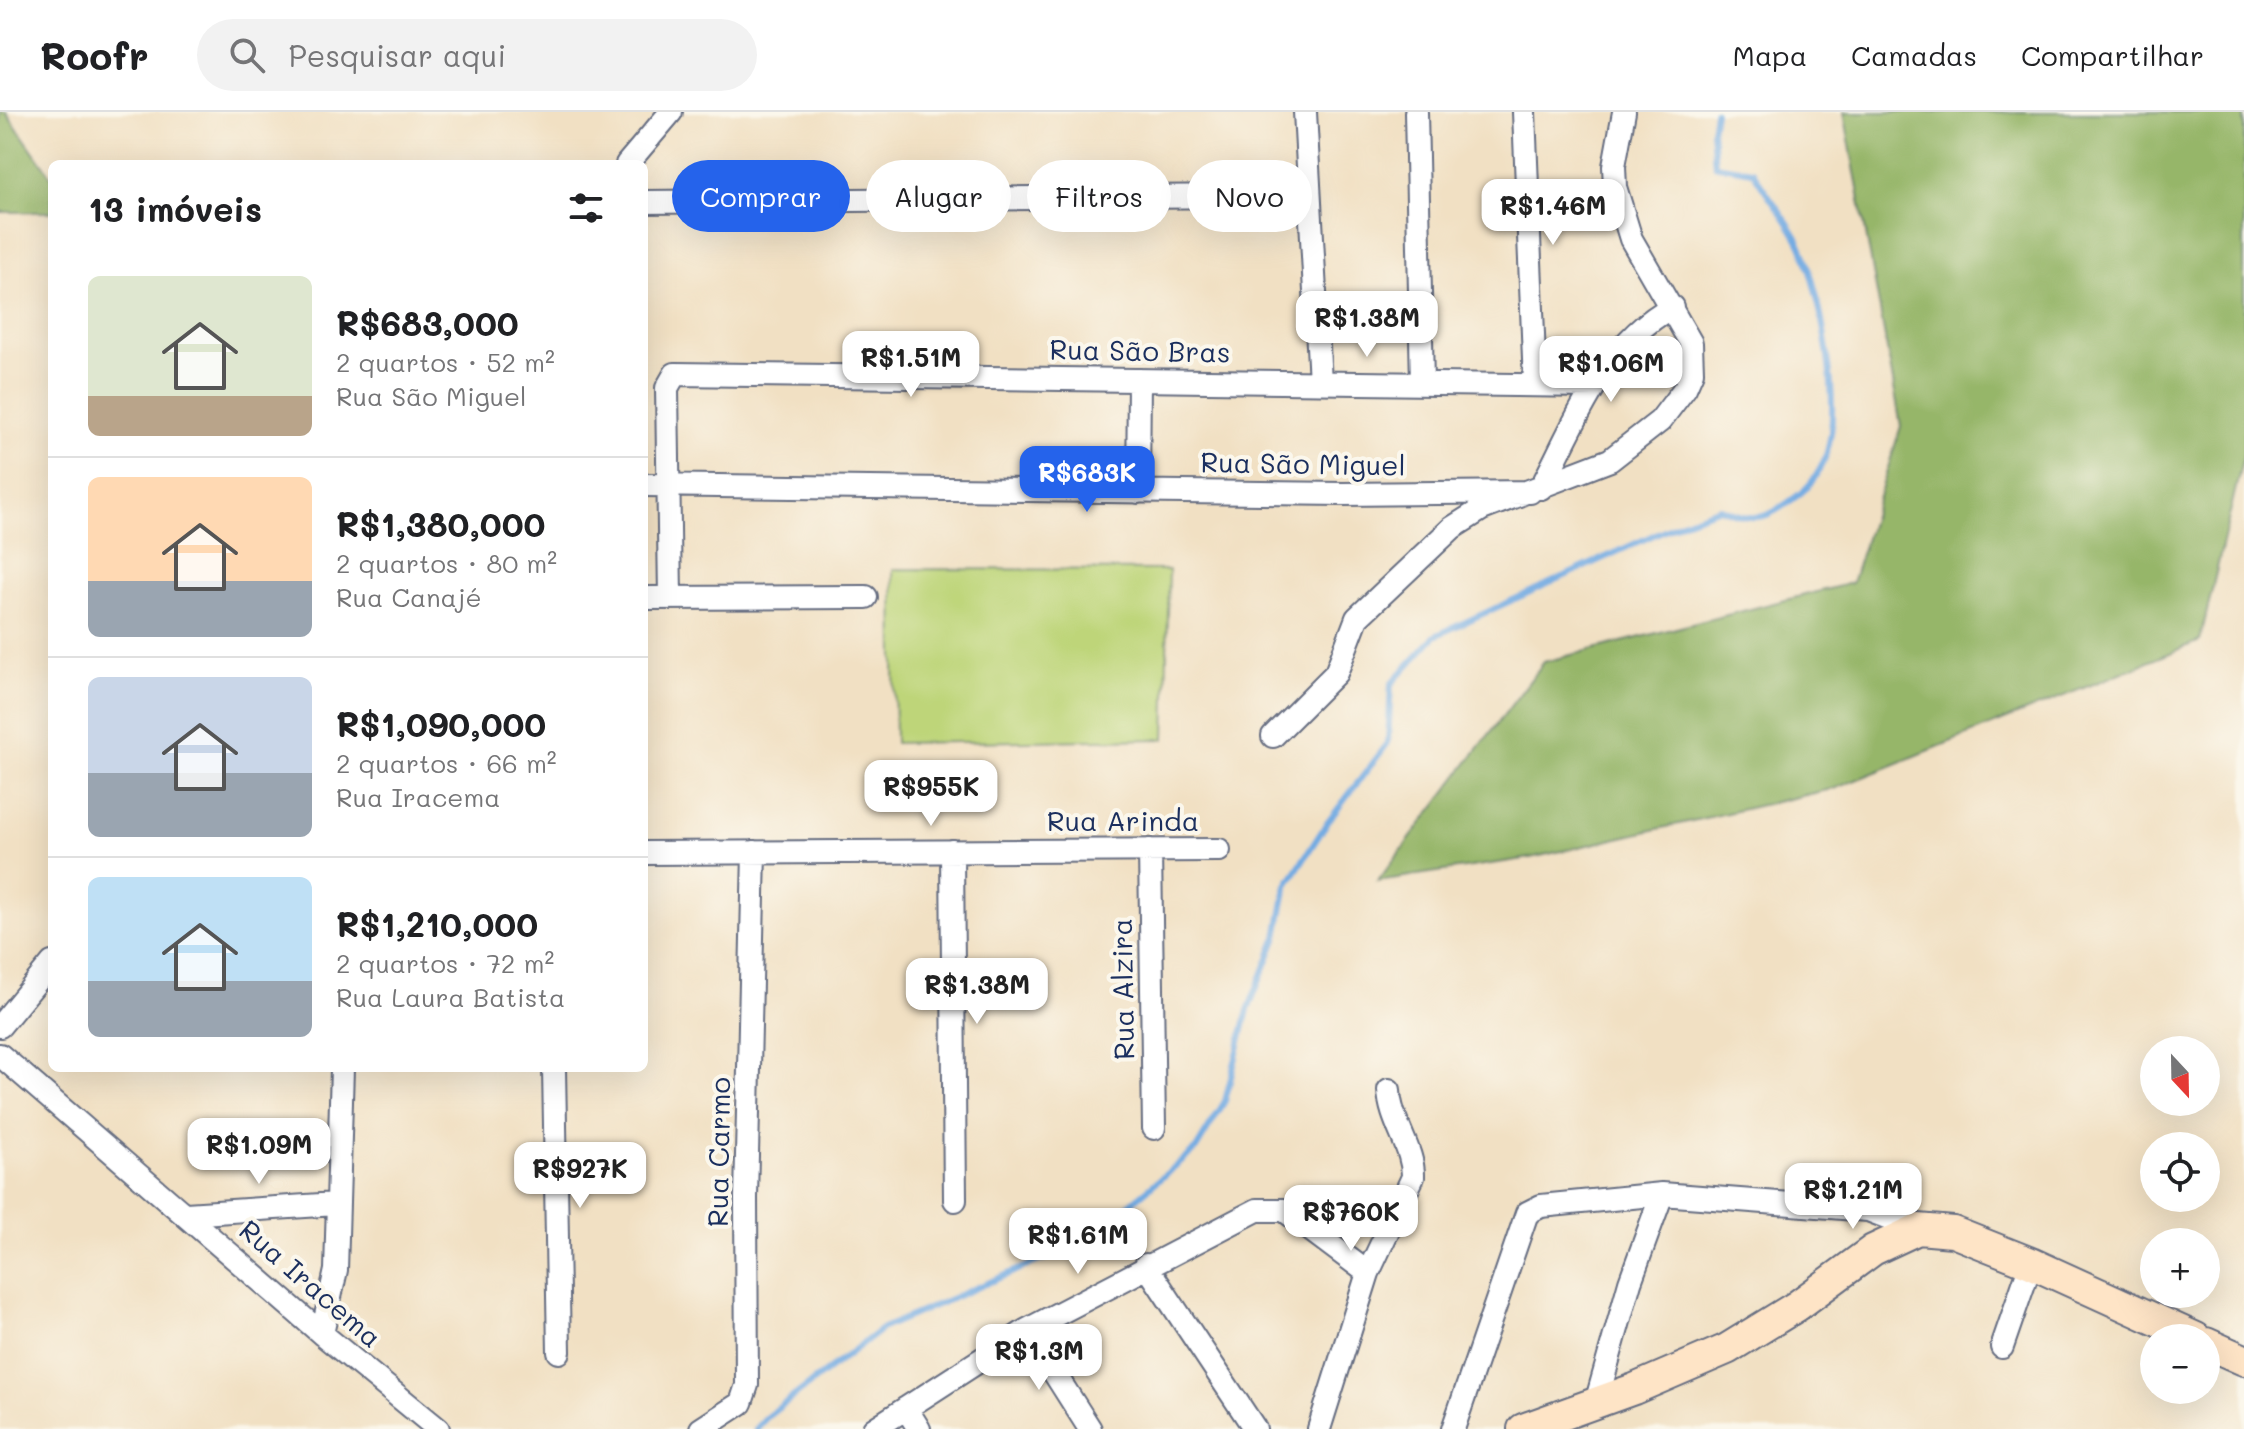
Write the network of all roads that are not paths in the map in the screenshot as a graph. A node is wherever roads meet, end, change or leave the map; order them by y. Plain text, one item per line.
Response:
1 (671, 112) edge
2 (1305, 112) edge
3 (1416, 112) edge
4 (1524, 112) edge
5 (1624, 112) edge
6 (632, 160) edge
7 (648, 196) edge
8 (1187, 196) edge
9 (1672, 307) junction
10 (1139, 380) junction
11 (1320, 382) junction
12 (1422, 383) junction
13 (1535, 384) junction
14 (1594, 386) junction
15 (648, 485) edge
16 (668, 485) junction
17 (1536, 490) junction
18 (1138, 492) junction
19 (866, 597) dead end
20 (648, 598) edge
21 (670, 598) junction
22 (1273, 736) dead end
23 (1150, 850) junction
24 (1219, 850) dead end
25 (952, 851) junction
26 (754, 852) junction
27 (648, 853) edge
28 (48, 968) edge
29 (0, 1026) edge
30 (0, 1055) edge
31 (342, 1072) edge
32 (554, 1072) edge
33 (1389, 1090) dead end
34 (1154, 1128) dead end
35 (1662, 1194) junction
36 (955, 1200) dead end
37 (336, 1204) junction
38 (186, 1214) junction
39 (1918, 1229) junction
40 (2031, 1263) junction
41 (1146, 1265) junction
42 (1368, 1273) junction
43 (2165, 1324) edge
44 (1027, 1330) junction
45 (322, 1334) junction
46 (2002, 1347) dead end
47 (2220, 1349) edge
48 (559, 1352) dead end
49 (2244, 1360) edge
50 (1596, 1403) junction
51 (906, 1408) junction
52 (438, 1429) edge
53 (701, 1429) edge
54 (874, 1429) edge
55 (919, 1429) edge
56 (1090, 1429) edge
57 (1255, 1429) edge
58 (1319, 1429) edge
59 (1453, 1429) edge
60 (1523, 1429) edge

1 - 6 street
2 - 11 street
3 - 12 street
4 - 13 street
5 - 9 street
7 - 8 street
9 - 14 street
9 - 17 street
10 - 11 street, Rua São Bras
10 - 16 street, Rua São Bras
10 - 18 street
11 - 12 street, Rua São Bras
12 - 13 street, Rua São Bras
13 - 14 street, Rua São Bras
14 - 17 street
15 - 16 street, Rua São Miguel
16 - 18 street, Rua São Miguel
16 - 21 street
17 - 18 street, Rua São Miguel
17 - 22 street
19 - 21 street
20 - 21 street
23 - 24 street, Rua Arinda
23 - 25 street, Rua Arinda
23 - 34 street, Rua Alzira
25 - 26 street, Rua Arinda
25 - 36 street
26 - 27 street, Rua Arinda
26 - 53 street, Rua Carmo
28 - 29 street
30 - 38 street, Rua Iracema
31 - 37 street
32 - 48 street
33 - 42 street
35 - 39 street
35 - 50 street
35 - 59 street
37 - 38 street
37 - 45 street
38 - 45 street, Rua Iracema
39 - 40 street
39 - 50 street
40 - 43 street
40 - 46 street
41 - 42 street
41 - 44 street
41 - 57 street
42 - 58 street
44 - 51 street
44 - 56 street
45 - 52 street, Rua Iracema
47 - 49 street
50 - 60 street
51 - 54 street
51 - 55 street

